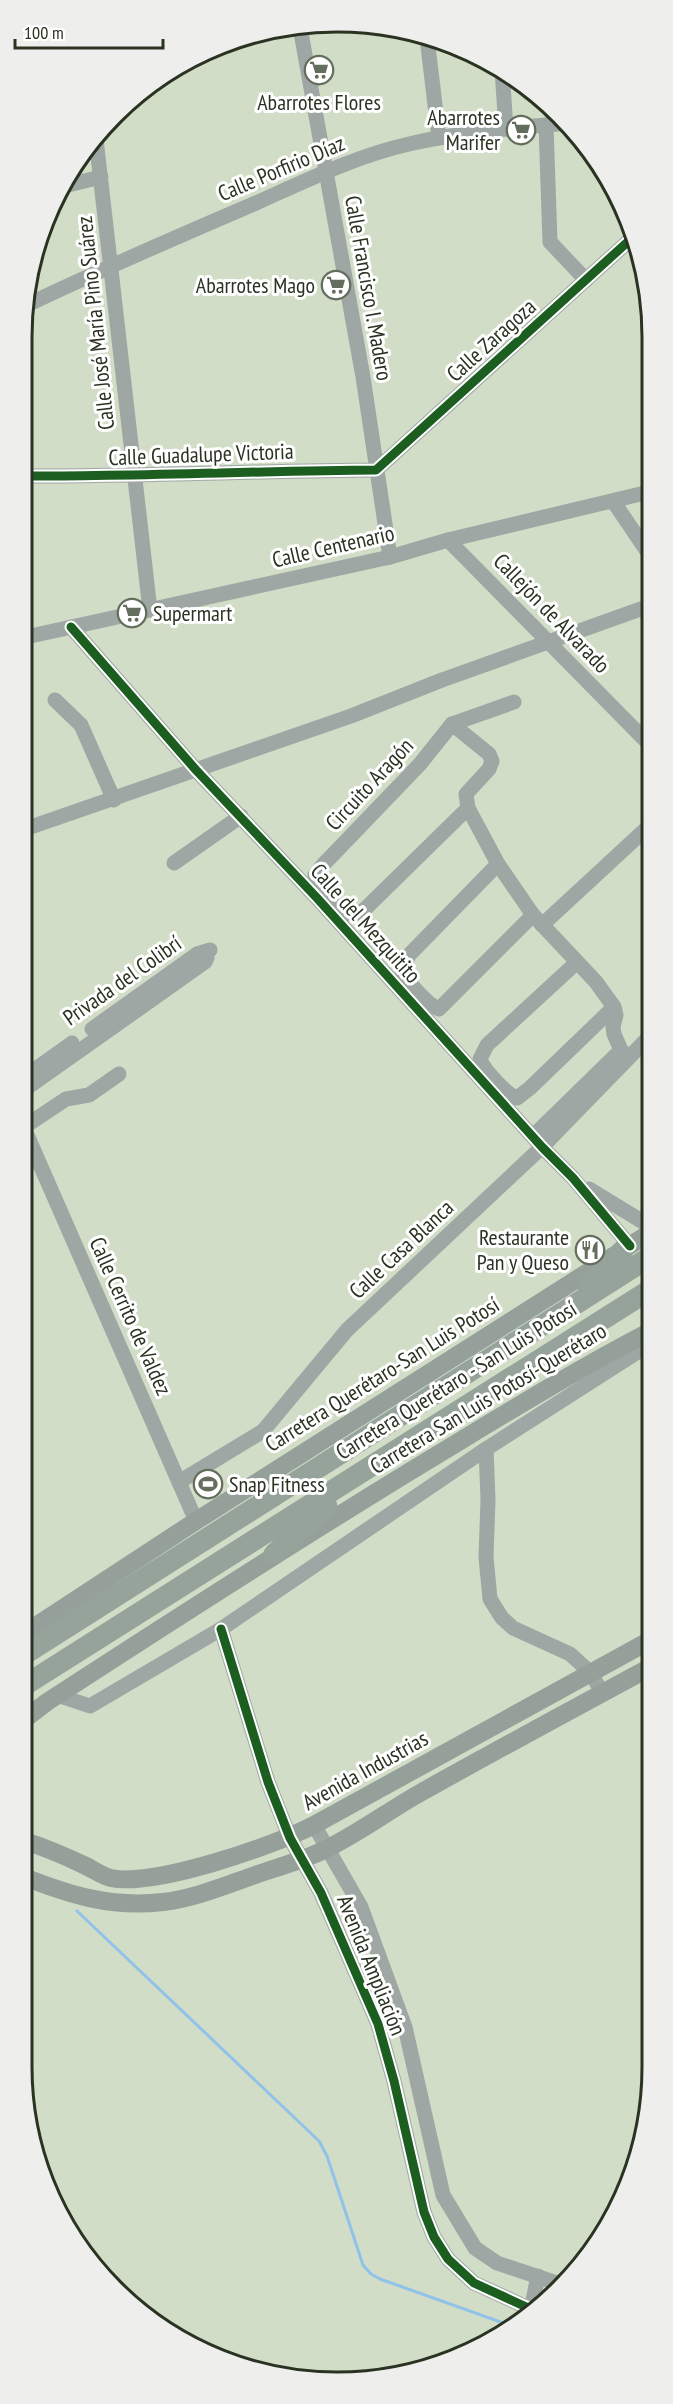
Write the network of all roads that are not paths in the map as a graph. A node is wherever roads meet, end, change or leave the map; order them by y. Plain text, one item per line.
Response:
1 (301, 34) edge
2 (428, 46) edge
3 (503, 81) edge
4 (555, 124) edge
5 (546, 125) junction
6 (506, 129) junction
7 (440, 138) junction
8 (97, 148) edge
9 (326, 172) junction
10 (101, 177) junction
11 (72, 184) edge
12 (627, 243) edge
13 (111, 265) junction
14 (586, 280) junction
15 (34, 302) edge
16 (376, 470) junction
17 (32, 476) edge
18 (135, 476) junction
19 (642, 494) edge
20 (613, 501) junction
21 (448, 540) junction
22 (642, 544) edge
23 (390, 557) junction
24 (642, 608) edge
25 (150, 610) junction
26 (71, 627) junction
27 (32, 636) edge
28 (548, 641) junction
29 (55, 700) dead end
30 (514, 702) dead end
31 (452, 724) junction
32 (642, 730) edge
33 (196, 770) junction
34 (114, 800) junction
35 (467, 801) junction
36 (241, 816) junction
37 (32, 827) edge
38 (642, 832) edge
39 (174, 863) dead end
40 (498, 864) junction
41 (538, 920) junction
42 (208, 952) dead end
43 (576, 963) junction
44 (615, 1011) junction
45 (642, 1041) edge
46 (623, 1050) junction
47 (119, 1074) dead end
48 (32, 1078) edge
49 (32, 1122) edge
50 (538, 1142) junction
51 (32, 1145) edge
52 (573, 1178) junction
53 (642, 1222) edge
54 (642, 1238) edge
55 (626, 1248) junction
56 (642, 1262) edge
57 (642, 1295) edge
58 (561, 1313) junction
59 (642, 1336) edge
60 (642, 1349) edge
61 (486, 1449) junction
62 (368, 1468) junction
63 (179, 1482) junction
64 (196, 1521) junction
65 (274, 1554) junction
66 (32, 1628) edge
67 (221, 1629) junction
68 (642, 1645) edge
69 (32, 1650) edge
70 (642, 1672) edge
71 (591, 1673) junction
72 (32, 1681) edge
73 (602, 1693) junction
74 (57, 1695) junction
75 (32, 1714) edge
76 (314, 1825) junction
77 (290, 1838) junction
78 (32, 1844) edge
79 (328, 1848) junction
80 (302, 1861) junction
81 (32, 1880) edge
82 (538, 2276) junction
83 (553, 2282) edge
84 (535, 2300) edge
85 (525, 2307) edge

1 - 9 street, Calle Francisco I. Madero
2 - 7 street
3 - 6 street
4 - 5 street, Calle Porfirio Díaz
5 - 6 street, Calle Porfirio Díaz
5 - 14 street
6 - 7 street, Calle Porfirio Díaz
7 - 9 street, Calle Porfirio Díaz
8 - 10 street, Calle José María Pino Suárez
9 - 13 street, Calle Porfirio Díaz
9 - 16 street, Calle Francisco I. Madero
10 - 11 street
10 - 13 street, Calle José María Pino Suárez
12 - 14 street, Calle Zaragoza
13 - 15 street, Calle Porfirio Díaz
13 - 18 street, Calle José María Pino Suárez
14 - 16 street, Calle Zaragoza
16 - 18 street, Calle Guadalupe Victoria
16 - 23 street, Calle Francisco I. Madero
17 - 18 street, Calle Guadalupe Victoria
18 - 25 street, Calle José María Pino Suárez
19 - 20 street, Calle Centenario
20 - 21 street, Calle Centenario
20 - 22 street
21 - 23 street, Calle Centenario
21 - 28 street, Callejón de Alvarado
23 - 25 street, Calle Centenario
24 - 28 street
25 - 26 street, Calle Centenario
26 - 27 street, Calle Centenario
26 - 33 street, Calle del Mezquitito
28 - 32 street, Callejón de Alvarado
28 - 33 street
29 - 34 street
30 - 31 street
31 - 35 street, Circuito Aragón
31 - 35 street, Circuito Aragón
33 - 34 street
33 - 36 street, Calle del Mezquitito
34 - 37 street
35 - 40 street
36 - 39 street
36 - 50 street, Calle del Mezquitito
38 - 41 street
40 - 41 street
40 - 41 street
41 - 43 street
42 - 48 street, Privada del Colibrí
43 - 44 street
43 - 44 street
44 - 46 street
45 - 46 street
46 - 50 street, Calle Casa Blanca
47 - 49 street
50 - 52 street, Calle del Mezquitito
50 - 63 street, Calle Casa Blanca
51 - 63 street, Calle Cerrito de Valdez
52 - 53 street, Calle del Mezquitito
52 - 55 street, Calle del Mezquitito
54 - 55 main road, Carretera Querétaro-San Luis Potosí
55 - 58 highway
55 - 64 main road, Carretera Querétaro-San Luis Potosí
56 - 58 highway, Carretera Querétaro - San Luis Potosí
57 - 62 highway, Carretera Querétaro - San Luis Potosí
58 - 69 highway, Carretera Querétaro - San Luis Potosí
59 - 65 main road, Carretera San Luis Potosí-Querétaro
60 - 61 street
61 - 67 street
61 - 71 street
62 - 65 highway
62 - 72 highway, Carretera Querétaro - San Luis Potosí
63 - 64 street, Calle Cerrito de Valdez
64 - 66 main road, Carretera Querétaro-San Luis Potosí
65 - 74 main road, Carretera San Luis Potosí-Querétaro
67 - 74 street
67 - 77 street, Avenida Ampliación
68 - 71 main road, Avenida Industrias
70 - 73 main road, Avenida Industrias
71 - 73 street
71 - 76 main road, Avenida Industrias
73 - 79 main road, Avenida Industrias
74 - 75 main road, Carretera San Luis Potosí-Querétaro
76 - 77 main road, Avenida Industrias
76 - 79 street, Avenida Ampliación
77 - 78 main road, Avenida Industrias
77 - 80 street, Avenida Ampliación
79 - 80 main road, Avenida Industrias
79 - 82 street, Avenida Ampliación
80 - 81 main road, Avenida Industrias
80 - 85 street, Avenida Ampliación
82 - 83 street, Avenida Ampliación
82 - 84 street

